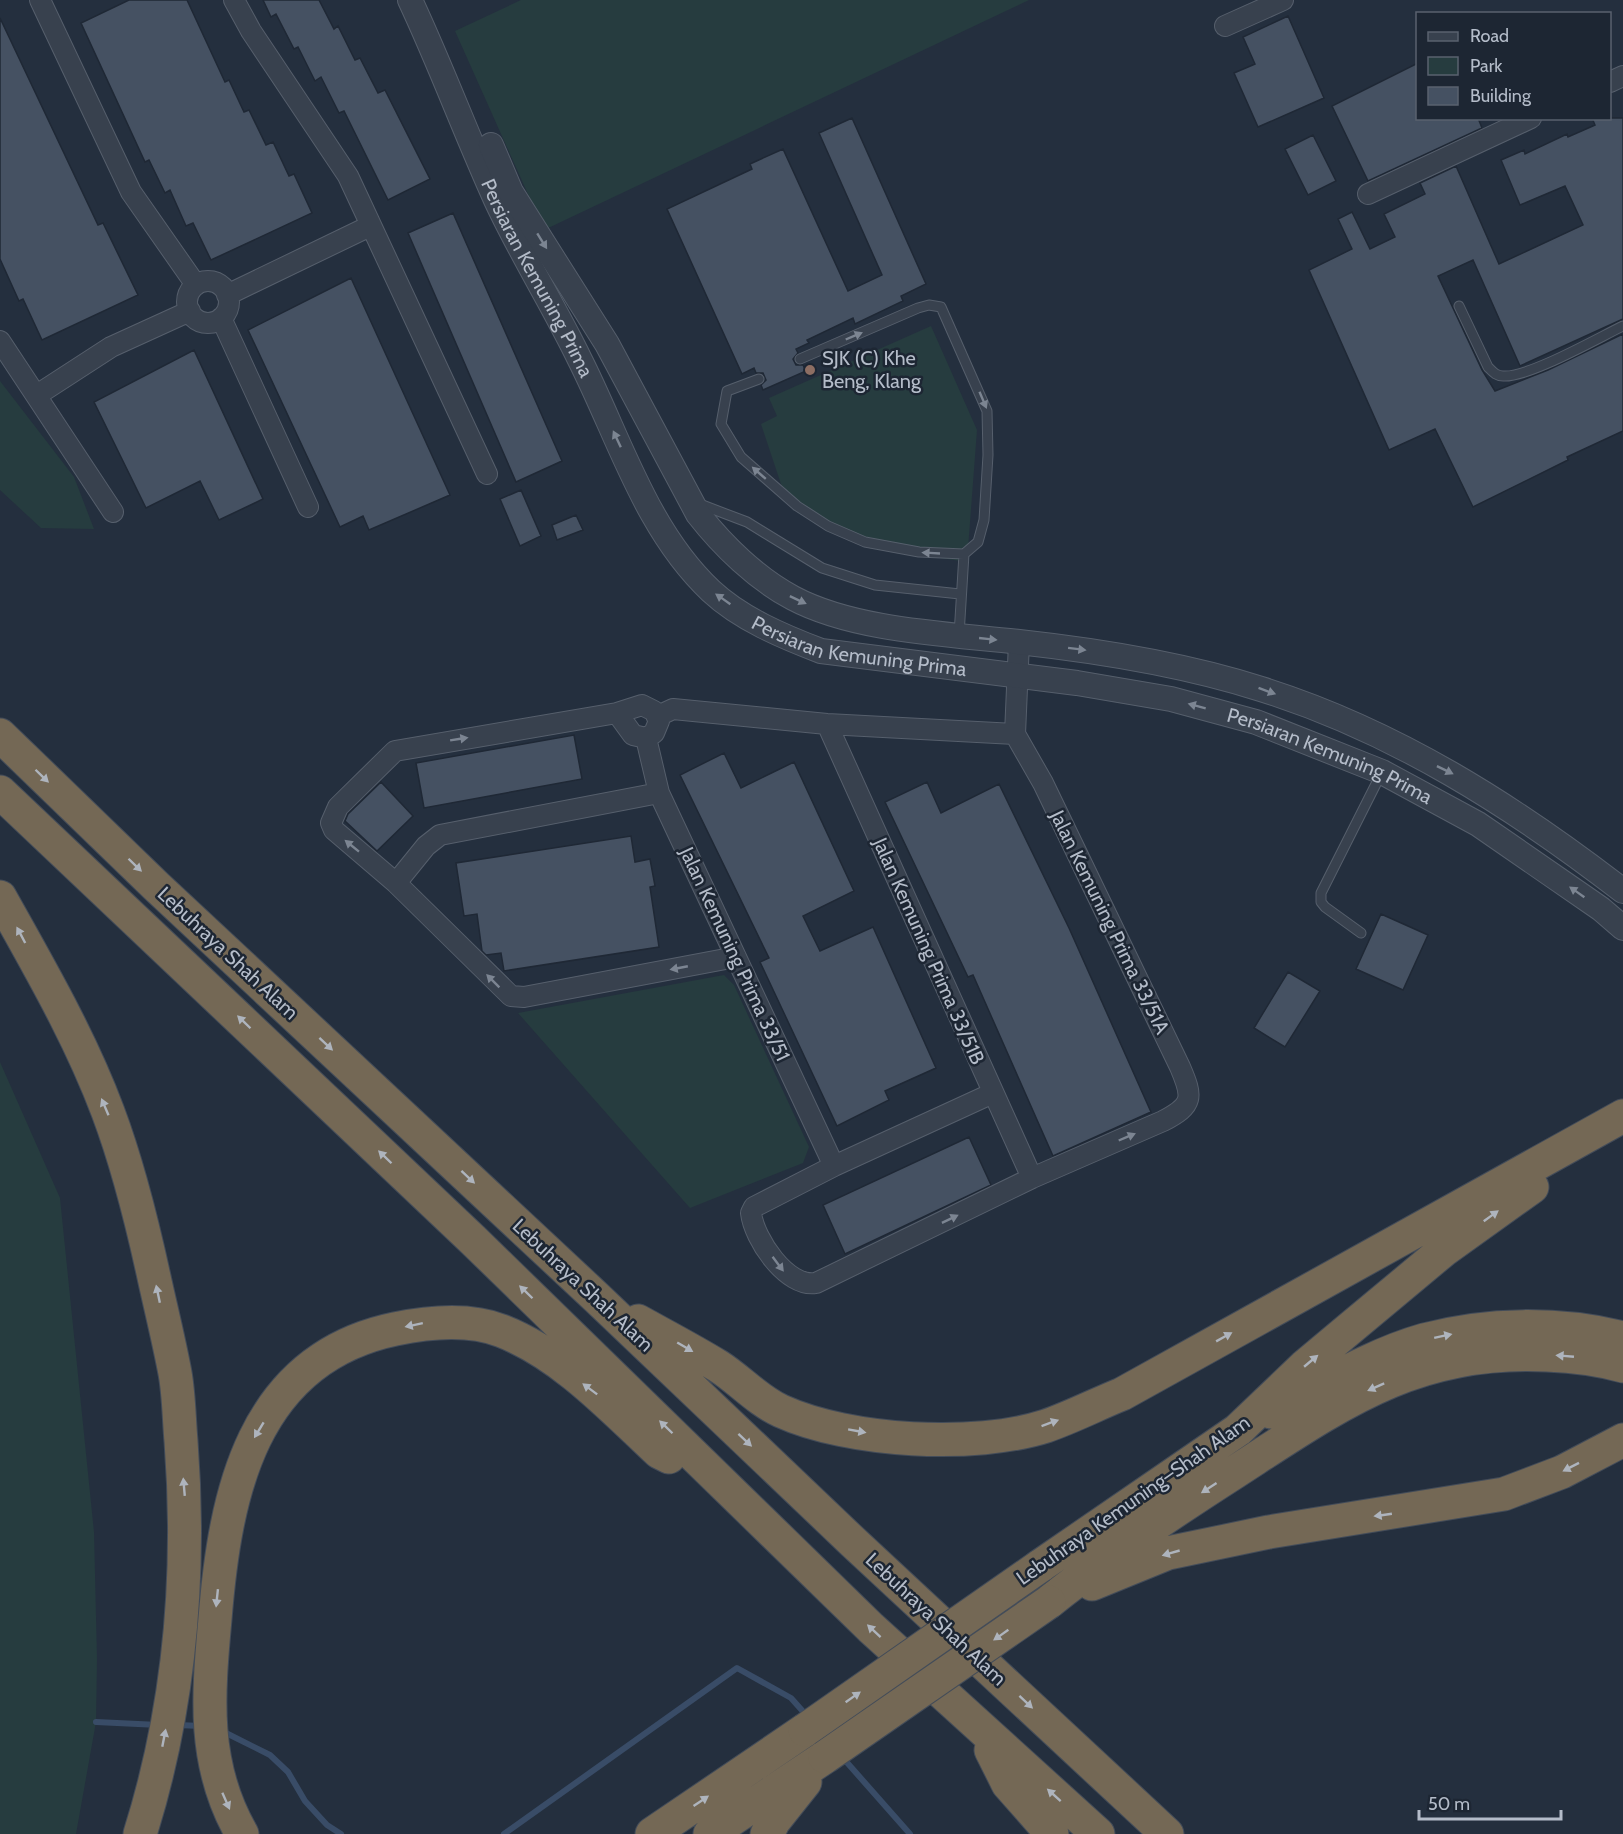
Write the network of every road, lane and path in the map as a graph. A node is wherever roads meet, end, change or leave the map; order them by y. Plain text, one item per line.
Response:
1 (40, 0) edge
2 (234, 0) edge
3 (410, 0) edge
4 (428, 0) edge
5 (1283, 0) edge
6 (1225, 26) dead end
7 (1527, 120) edge
8 (1368, 194) dead end
9 (370, 226) junction
10 (196, 285) junction
11 (228, 295) junction
12 (1459, 306) dead end
13 (190, 311) junction
14 (589, 316) junction
15 (221, 318) junction
16 (1623, 326) edge
17 (565, 329) junction
18 (0, 341) edge
19 (800, 359) dead end
20 (759, 379) dead end
21 (37, 395) junction
22 (487, 474) dead end
23 (690, 500) junction
24 (308, 507) dead end
25 (113, 512) dead end
26 (964, 554) junction
27 (960, 594) junction
28 (959, 635) junction
29 (1018, 642) junction
30 (1019, 676) junction
31 (617, 713) junction
32 (658, 716) junction
33 (826, 724) junction
34 (1015, 734) junction
35 (0, 735) edge
36 (646, 738) junction
37 (1377, 782) junction
38 (0, 792) edge
39 (659, 793) junction
40 (396, 883) junction
41 (1623, 891) edge
42 (0, 897) edge
43 (1623, 928) edge
44 (1361, 933) dead end
45 (736, 957) junction
46 (993, 1093) junction
47 (1623, 1117) edge
48 (834, 1166) junction
49 (1032, 1178) junction
50 (1437, 1237) junction
51 (597, 1298) junction
52 (1623, 1338) edge
53 (1623, 1366) edge
54 (1238, 1430) junction
55 (1623, 1440) edge
56 (739, 1497) junction
57 (1049, 1602) junction
58 (979, 1727) junction
59 (825, 1757) junction
60 (1122, 1790) junction
61 (140, 1834) edge
62 (242, 1834) edge
63 (652, 1834) edge
64 (710, 1834) edge
65 (767, 1834) edge
66 (1052, 1834) edge
67 (1098, 1834) edge
68 (1167, 1834) edge
69 (1191, 1834) edge

1 - 10 street
2 - 9 street
3 - 17 street, Persiaran Kemuning Prima
4 -> 14 street, Persiaran Kemuning Prima
5 - 6 street
7 - 8 street
9 - 11 street
9 - 22 street
10 - 11 street
10 - 13 street
11 - 15 street
12 - 16 lane
13 - 15 street
13 - 21 street
14 - 17 street
14 - 23 street, Persiaran Kemuning Prima
15 - 24 street
30 -> 17 street, Persiaran Kemuning Prima
18 - 21 street
19 -> 26 lane
26 -> 20 lane
21 - 25 street
23 - 27 lane
23 -> 28 street, Persiaran Kemuning Prima
26 - 27 lane
27 - 28 lane
28 -> 29 street, Persiaran Kemuning Prima
29 - 30 street
29 -> 41 street, Persiaran Kemuning Prima
30 - 34 street
37 -> 30 street, Persiaran Kemuning Prima
31 - 32 street
31 - 36 street
40 -> 31 street
32 - 33 street
32 - 36 street
33 - 34 street
33 - 46 street, Jalan Kemuning Prima 33/51B
49 -> 34 street, Jalan Kemuning Prima 33/51A
35 -> 51 highway, Lebuhraya Shah Alam
36 - 39 street, Jalan Kemuning Prima 33/51
43 -> 37 street, Persiaran Kemuning Prima
37 - 44 lane
56 -> 38 highway, Lebuhraya Shah Alam
39 - 40 street
39 - 45 street, Jalan Kemuning Prima 33/51
45 -> 40 street
61 -> 42 highway
45 - 48 street, Jalan Kemuning Prima 33/51
46 - 48 street
46 - 49 street, Jalan Kemuning Prima 33/51B
50 -> 47 highway
48 -> 49 street
51 -> 50 highway
54 -> 50 highway, Lebuhraya Kemuning–Shah Alam
51 -> 60 highway, Lebuhraya Shah Alam
54 -> 52 highway
53 -> 57 highway
63 -> 54 highway, Lebuhraya Kemuning–Shah Alam, bridge
55 -> 57 highway, Lebuhraya Kemuning–Shah Alam
58 -> 56 highway, Lebuhraya Shah Alam
56 -> 62 highway
57 -> 59 highway, Lebuhraya Kemuning–Shah Alam, bridge
58 - 66 highway
67 -> 58 highway, Lebuhraya Shah Alam
59 - 64 highway, Lebuhraya Kemuning–Shah Alam
59 - 65 highway
60 - 68 highway, Lebuhraya Shah Alam
60 - 69 highway

